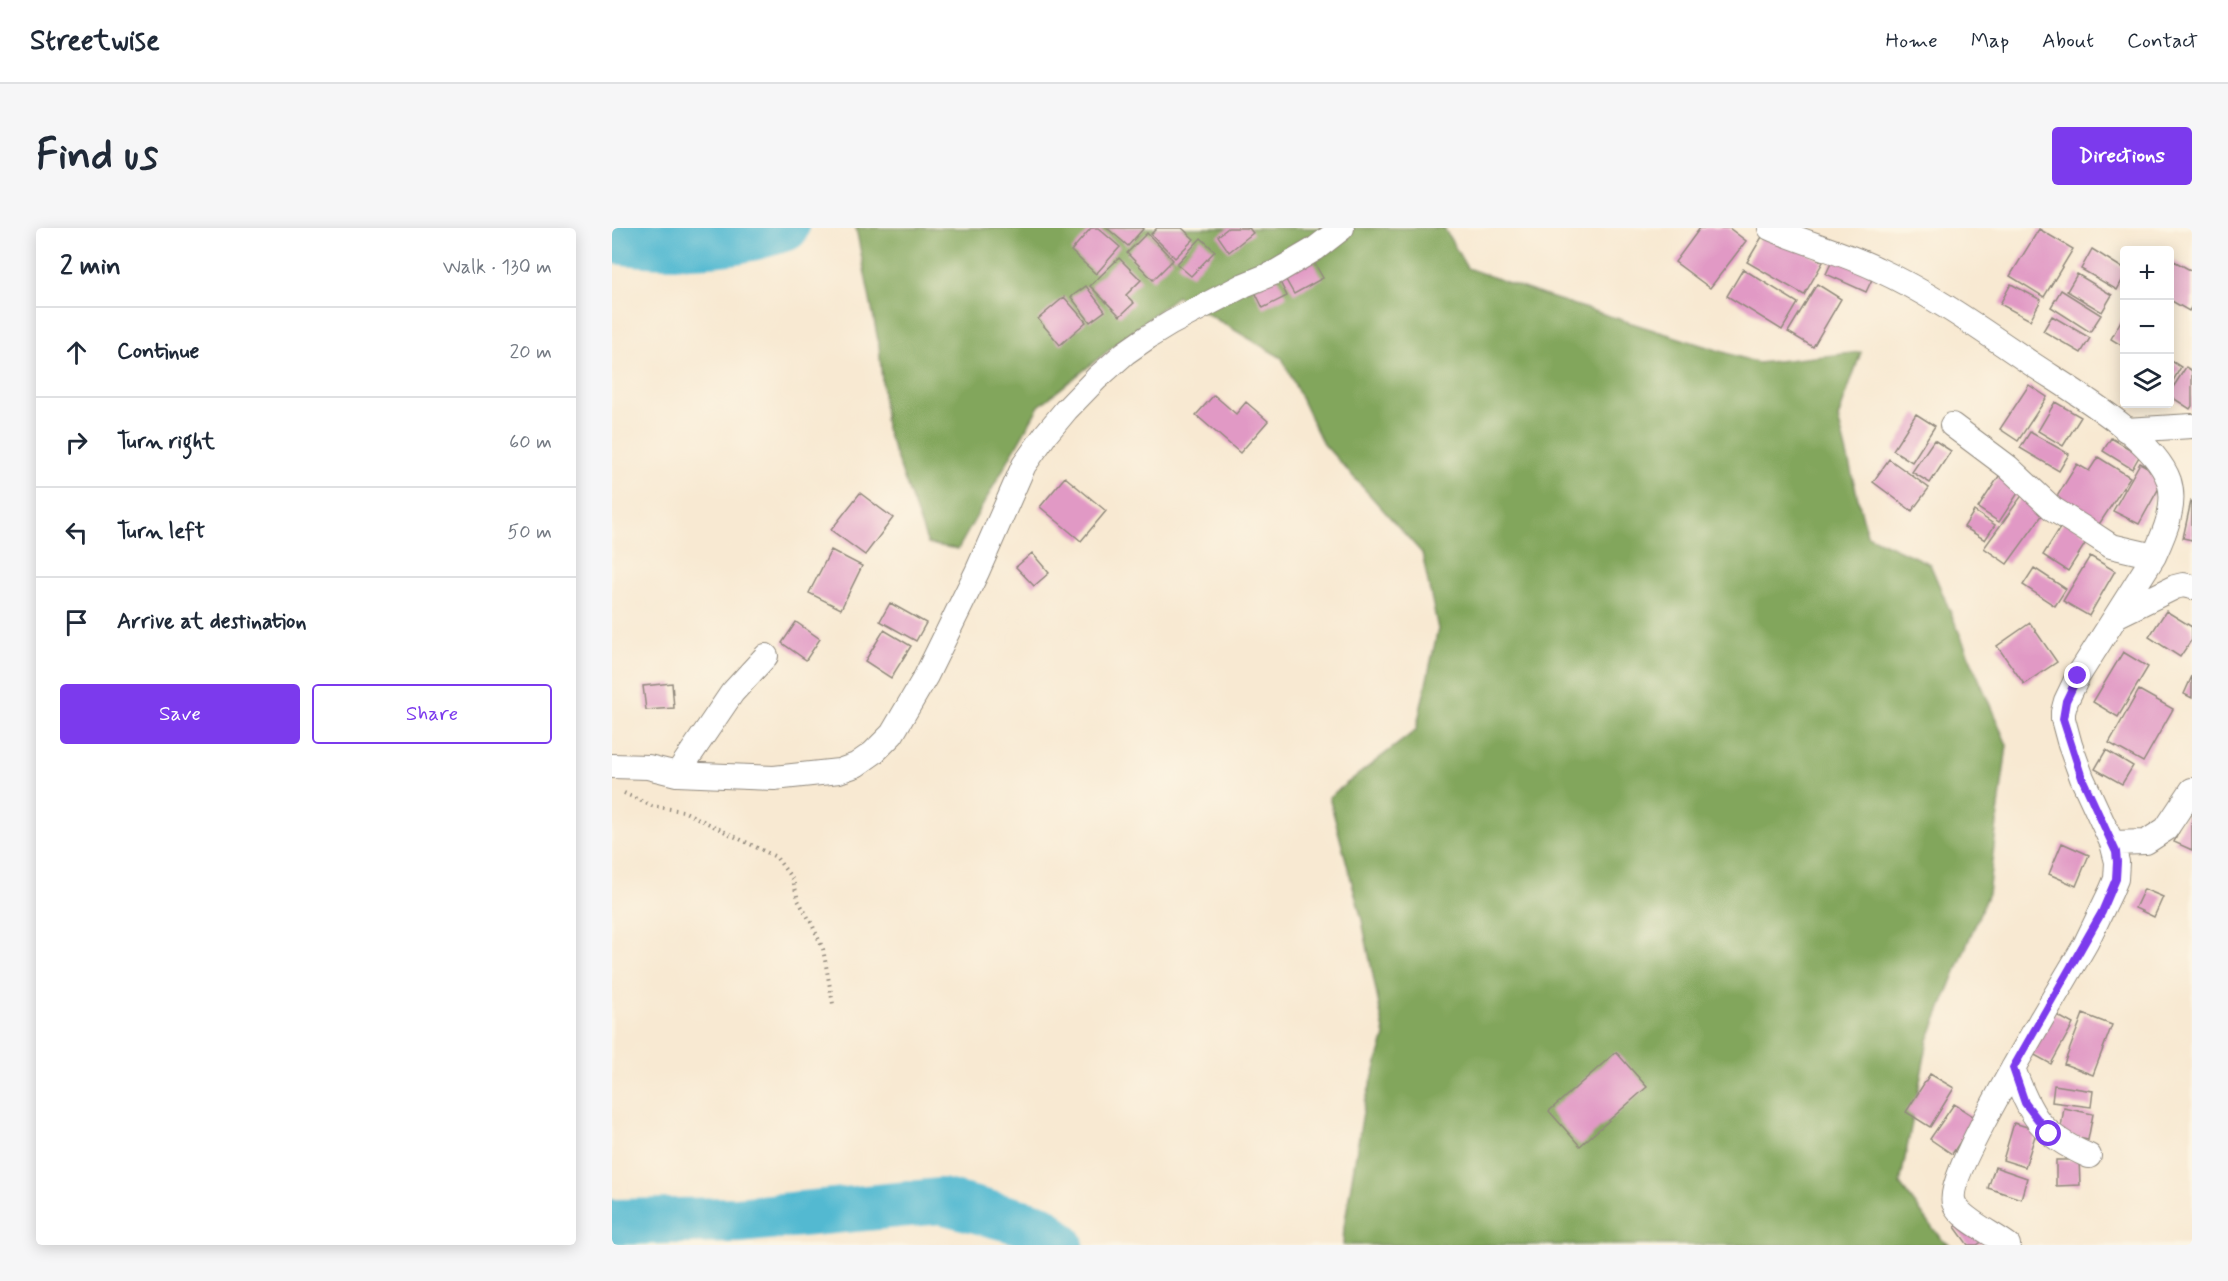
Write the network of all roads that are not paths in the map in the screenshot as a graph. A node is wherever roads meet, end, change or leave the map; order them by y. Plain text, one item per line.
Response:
1 (1342, 228) edge
2 (1770, 228) edge
3 (1952, 425) dead end
4 (2192, 426) edge
5 (2126, 430) junction
6 (2154, 556) junction
7 (2192, 586) edge
8 (2118, 615) junction
9 (766, 656) dead end
10 (612, 766) edge
11 (677, 774) junction
12 (2192, 790) edge
13 (2112, 843) junction
14 (2013, 1068) junction
15 (2089, 1156) dead end
16 (2008, 1245) edge

1 - 11 street
2 - 5 street
3 - 6 street
4 - 5 street
5 - 6 street
6 - 8 street
7 - 8 street
8 - 13 street
9 - 11 street
10 - 11 street
12 - 13 street
13 - 14 street
14 - 15 street
14 - 16 street

